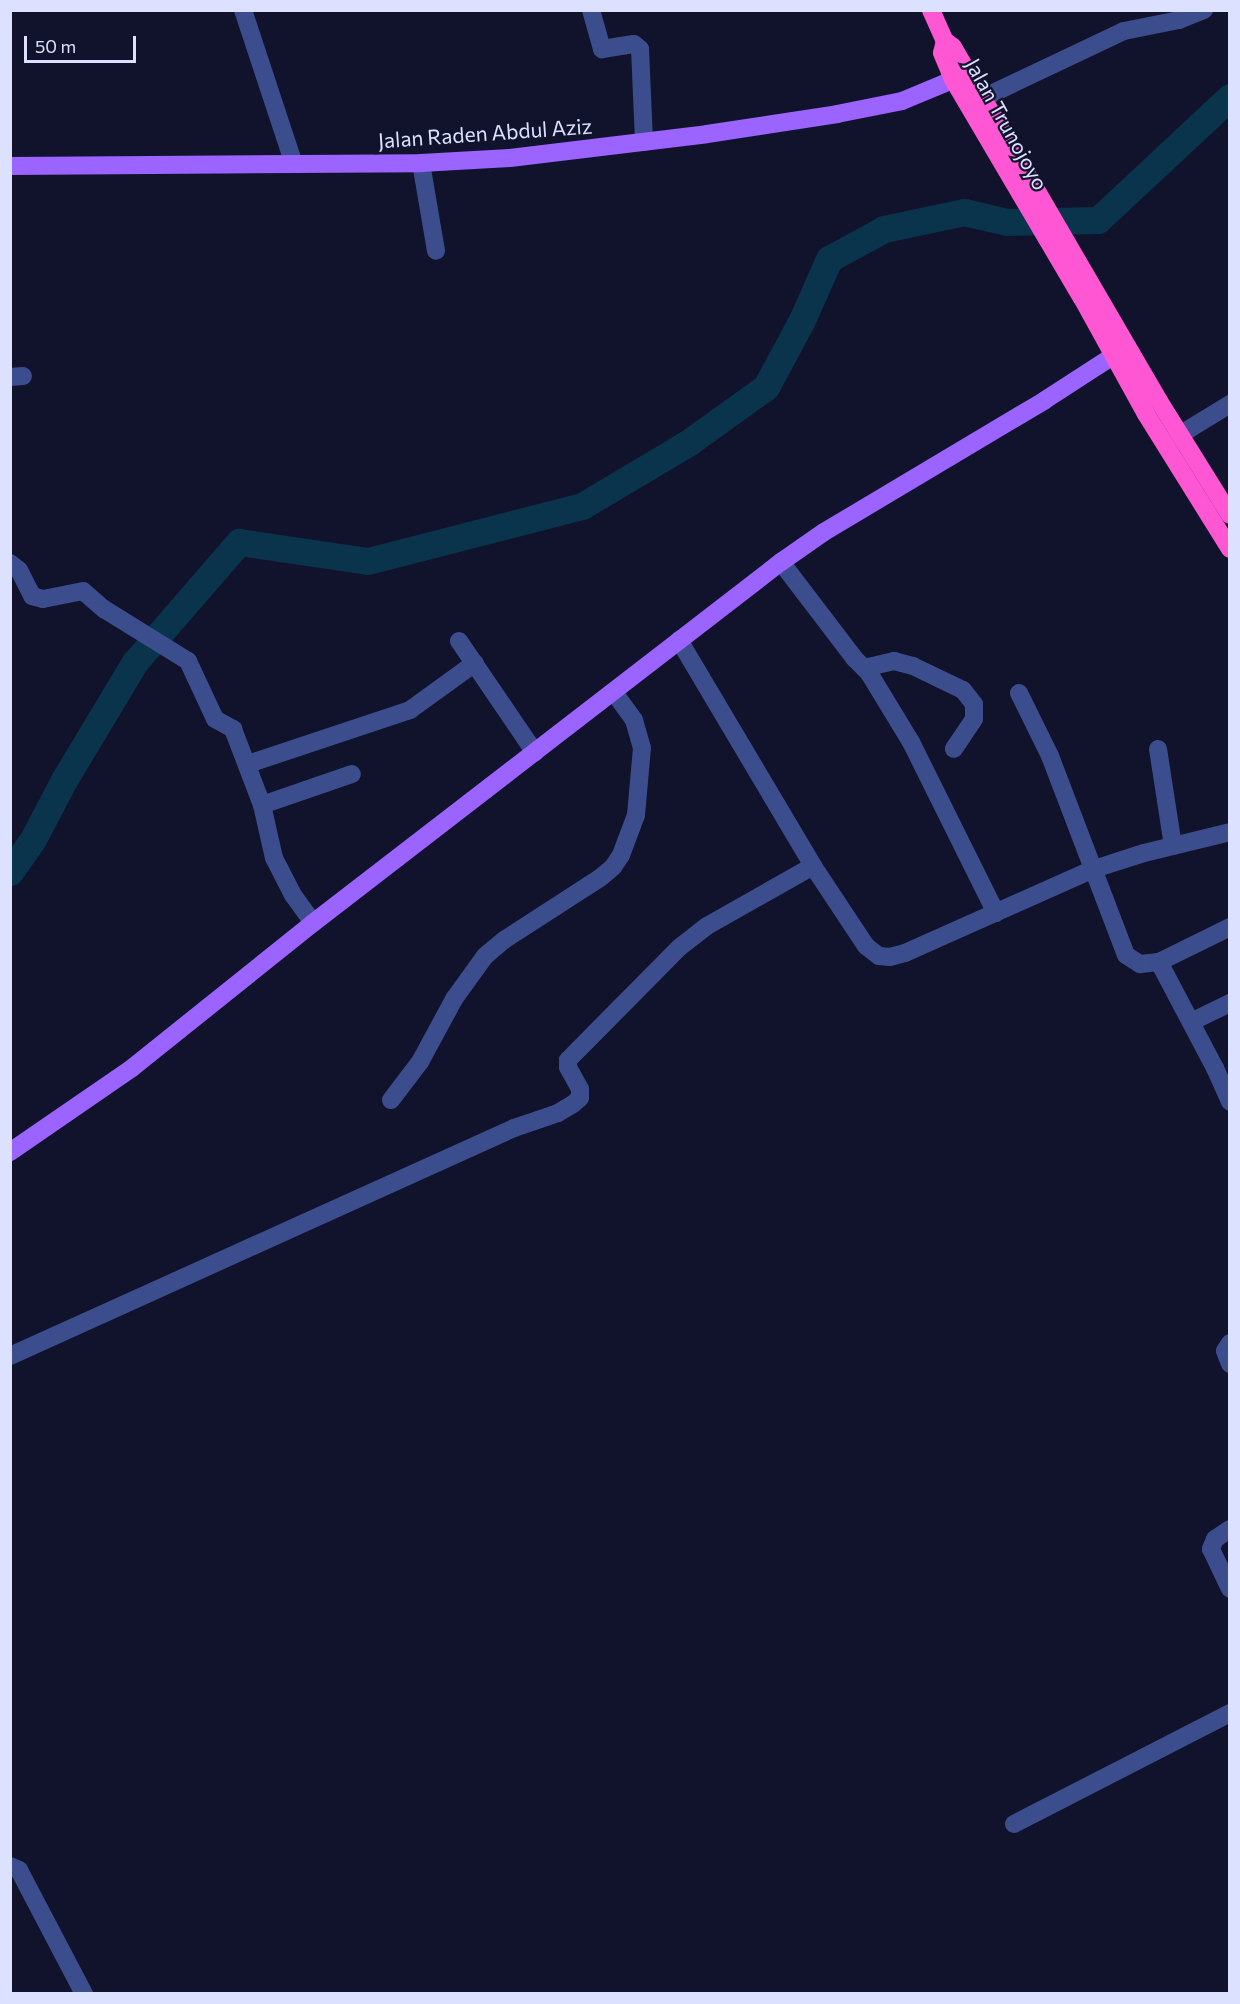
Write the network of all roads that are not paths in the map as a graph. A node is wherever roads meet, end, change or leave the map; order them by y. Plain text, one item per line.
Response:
1 (243, 10) edge
2 (591, 10) edge
3 (931, 10) edge
4 (1204, 10) edge
5 (961, 78) junction
6 (975, 102) junction
7 (644, 142) junction
8 (421, 163) junction
9 (294, 164) junction
10 (10, 166) edge
11 (436, 251) dead end
12 (1113, 356) junction
13 (1230, 404) edge
14 (1172, 440) junction
15 (1230, 515) edge
16 (1230, 549) edge
17 (781, 562) junction
18 (10, 563) edge
19 (679, 640) junction
20 (459, 641) dead end
21 (475, 663) junction
22 (864, 668) junction
23 (614, 692) junction
24 (1019, 693) dead end
25 (954, 749) dead end
26 (1158, 749) dead end
27 (535, 753) junction
28 (248, 764) junction
29 (352, 774) dead end
30 (262, 805) junction
31 (1230, 832) edge
32 (1173, 846) junction
33 (813, 866) junction
34 (1094, 869) junction
35 (996, 913) junction
36 (313, 923) junction
37 (1230, 927) edge
38 (1159, 962) junction
39 (1230, 1003) edge
40 (1191, 1022) junction
41 (391, 1100) dead end
42 (1230, 1102) edge
43 (10, 1152) edge
44 (1230, 1343) edge
45 (10, 1356) edge
46 (1230, 1364) edge
47 (1230, 1530) edge
48 (1230, 1589) edge
49 (1230, 1713) edge
50 (1014, 1824) dead end
51 (10, 1866) edge
52 (84, 1994) edge

1 - 9 street
2 - 7 street
3 - 5 highway, Jalan Trunojoyo
4 - 6 street
5 - 6 highway, Jalan Trunojoyo
5 - 7 main road, Jalan Raden Abdul Aziz
6 - 12 highway, Jalan Trunojoyo
7 - 8 main road, Jalan Raden Abdul Aziz
8 - 9 main road, Jalan Raden Abdul Aziz
8 - 11 street
9 - 10 main road, Jalan Raden Abdul Aziz
12 - 14 highway, Jalan Trunojoyo
12 - 17 main road
13 - 14 street
14 - 15 highway, Jalan Trunojoyo
14 - 16 highway, Jalan Trunojoyo
17 - 19 main road
17 - 22 street
18 - 28 street
19 - 23 main road
19 - 33 street
20 - 21 street
21 - 27 street
21 - 28 street
22 - 25 street
22 - 35 street
23 - 27 main road
23 - 41 street
24 - 34 street
26 - 32 street
27 - 36 main road
28 - 30 street
29 - 30 street
30 - 36 street
31 - 32 street
32 - 34 street
33 - 35 street
33 - 45 street
34 - 35 street
34 - 38 street
36 - 43 main road
37 - 38 street
38 - 40 street
39 - 40 street
40 - 42 street
44 - 46 street
47 - 48 street
49 - 50 street
51 - 52 street

